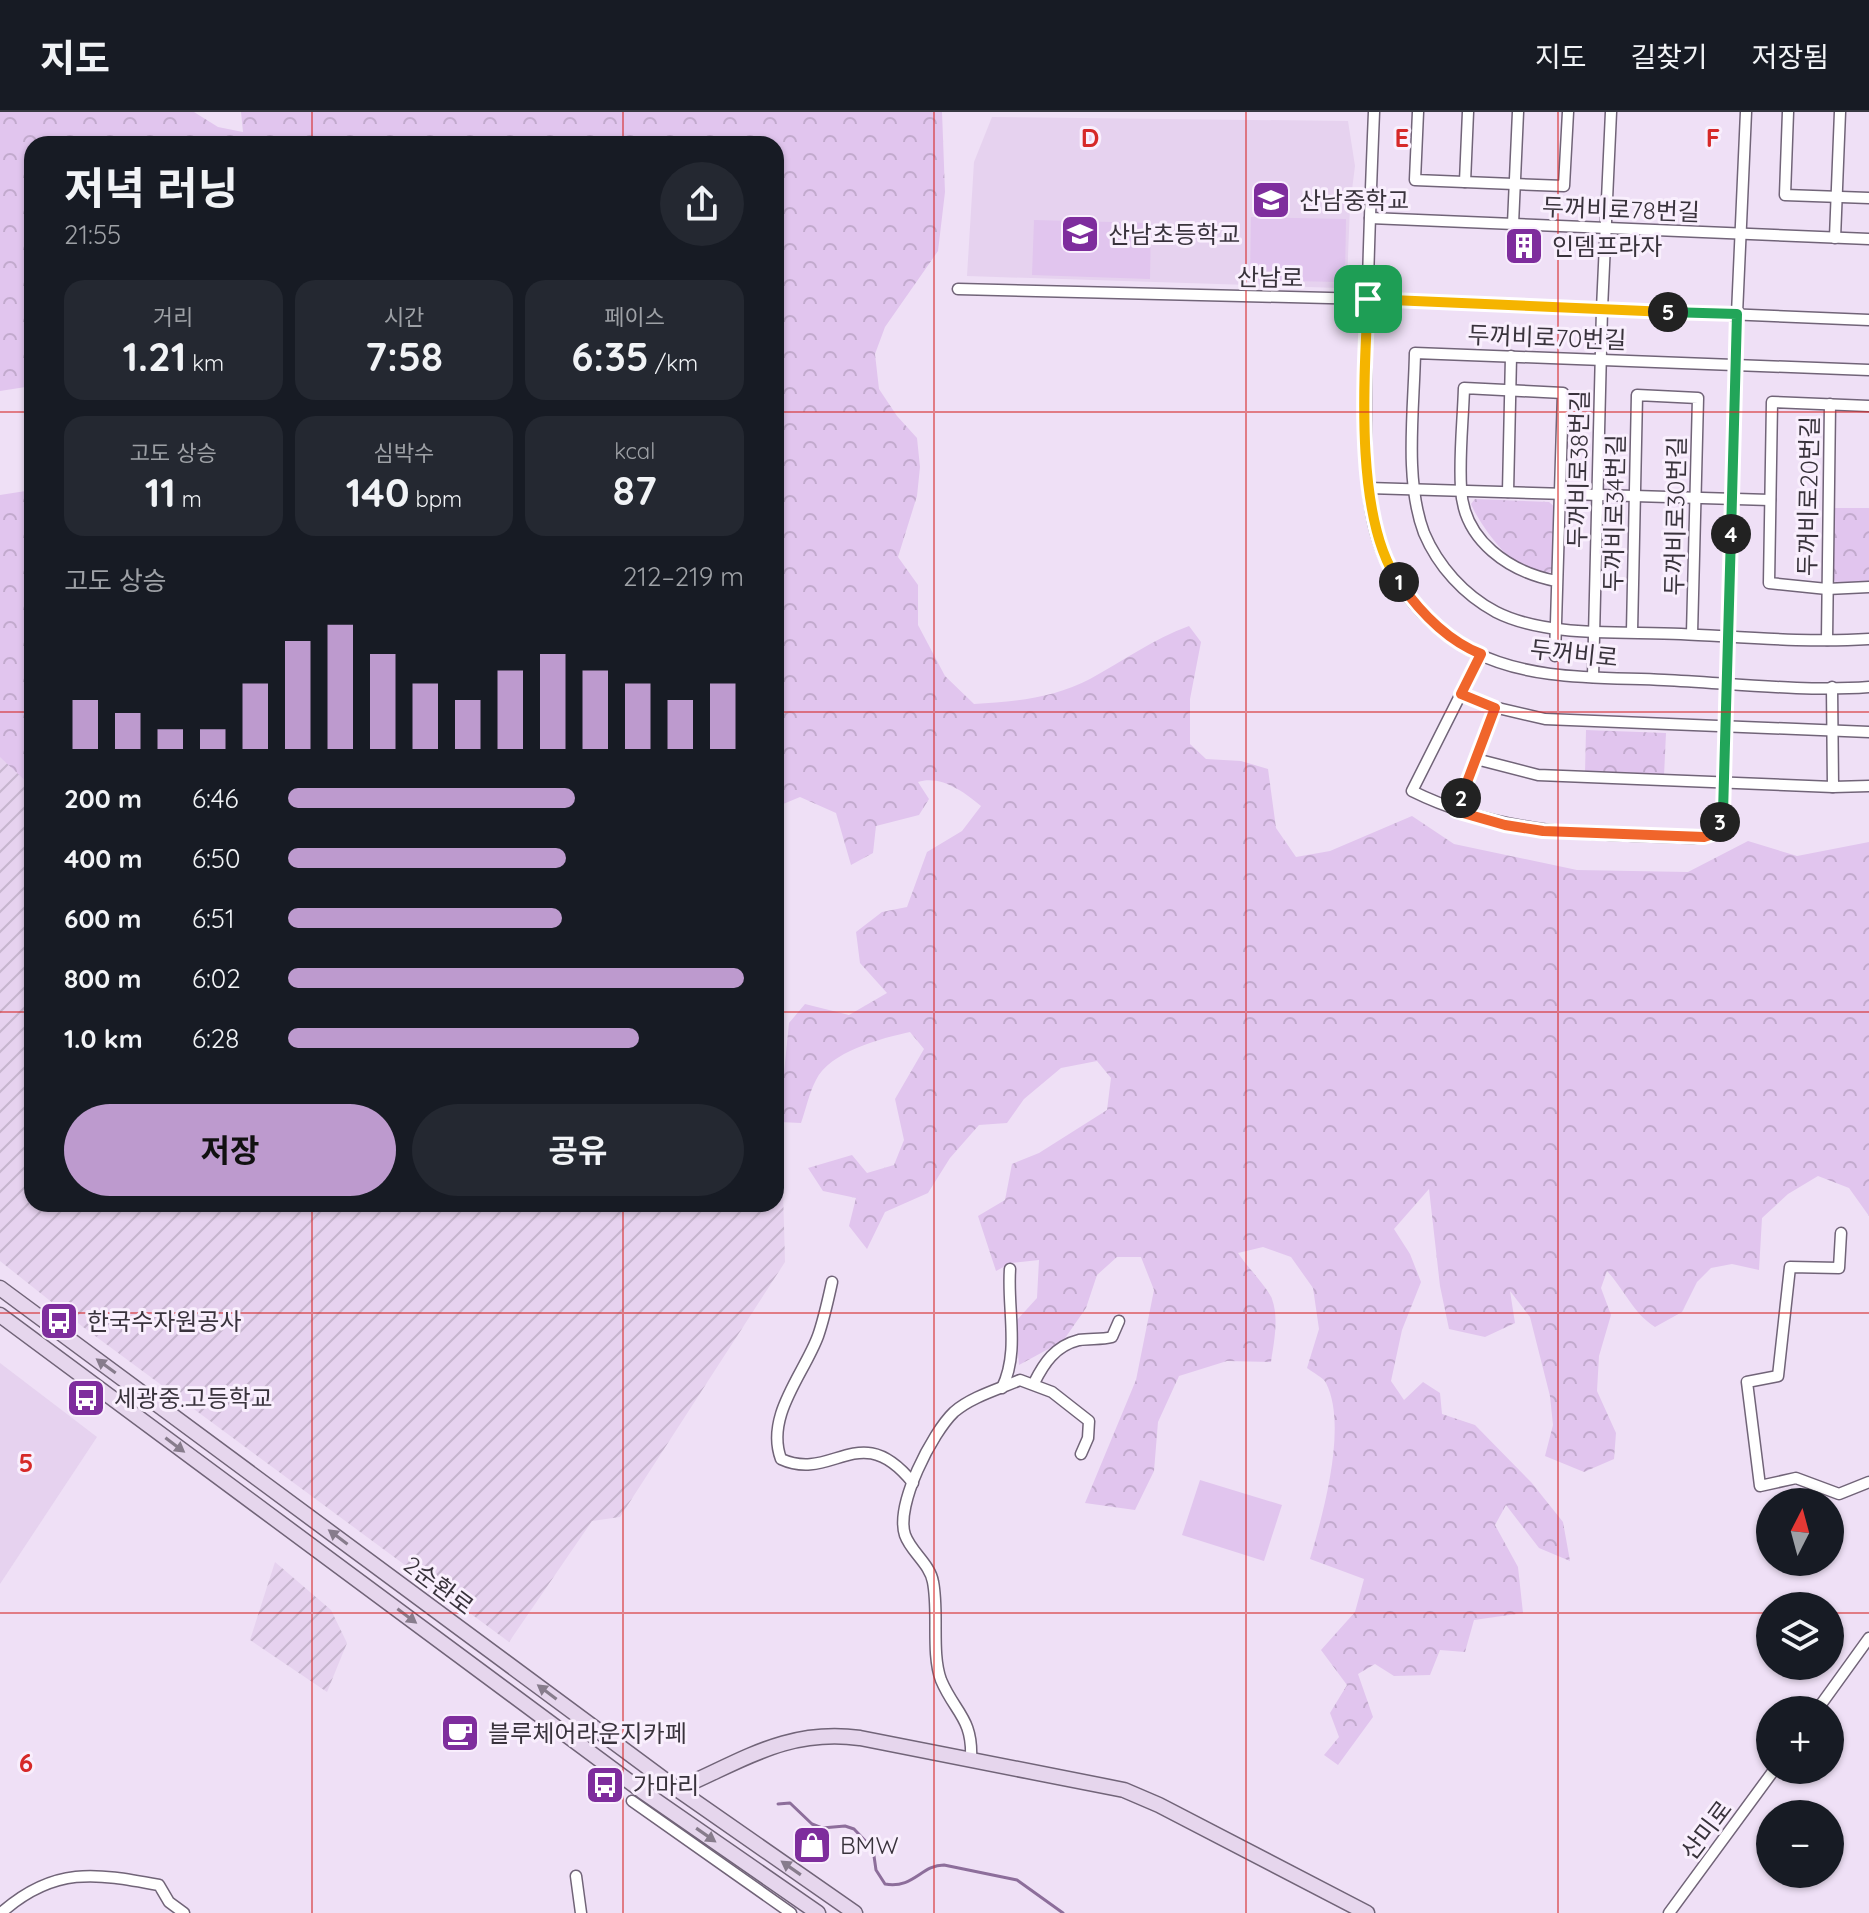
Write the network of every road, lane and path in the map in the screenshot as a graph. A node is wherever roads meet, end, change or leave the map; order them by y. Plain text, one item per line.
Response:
1 (1374, 112) edge
2 (1418, 112) edge
3 (1468, 112) edge
4 (1568, 112) edge
5 (1611, 112) edge
6 (1746, 112) edge
7 (1788, 112) edge
8 (1840, 112) edge
9 (1517, 115) edge
10 (1465, 182) junction
11 (1514, 184) junction
12 (1837, 197) junction
13 (1869, 198) edge
14 (1370, 218) junction
15 (1513, 224) junction
16 (1606, 228) junction
17 (1740, 234) junction
18 (1835, 238) junction
19 (1869, 239) edge
20 (958, 289) dead end
21 (1368, 299) junction
22 (1602, 309) junction
23 (1737, 314) junction
24 (1869, 320) edge
25 (1511, 356) junction
26 (1601, 359) junction
27 (1736, 364) junction
28 (1869, 370) edge
29 (1510, 391) junction
30 (1637, 395) joint
31 (1830, 404) junction
32 (1869, 406) edge
33 (1368, 488) junction
34 (1413, 489) junction
35 (1461, 490) junction
36 (1508, 492) junction
37 (1560, 493) junction
38 (1597, 495) junction
39 (1635, 496) junction
40 (1695, 498) junction
41 (1732, 499) junction
42 (1770, 500) junction
43 (1556, 581) junction
44 (1869, 587) edge
45 (1827, 589) junction
46 (1556, 628) junction
47 (1594, 630) junction
48 (1632, 632) junction
49 (1692, 634) junction
50 (1728, 636) junction
51 (1869, 639) edge
52 (1827, 640) junction
53 (1481, 654) junction
54 (1555, 656) dead end
55 (1593, 677) junction
56 (1727, 683) junction
57 (1832, 687) junction
58 (1869, 687) edge
59 (1461, 694) junction
60 (1495, 708) junction
61 (1725, 727) junction
62 (1831, 732) junction
63 (1869, 732) edge
64 (1476, 759) junction
65 (1724, 782) junction
66 (1869, 786) edge
67 (1833, 787) junction
68 (1456, 811) junction
69 (1841, 1233) dead end
70 (1010, 1269) dead end
71 (832, 1282) dead end
72 (0, 1288) edge
73 (0, 1315) edge
74 (1119, 1321) dead end
75 (1034, 1383) junction
76 (1002, 1388) junction
77 (1081, 1454) dead end
78 (1869, 1482) edge
79 (913, 1483) junction
80 (1869, 1638) edge
81 (1827, 1696) edge
82 (971, 1759) junction
83 (1764, 1784) edge
84 (677, 1789) junction
85 (632, 1801) dead end
86 (576, 1876) dead end
87 (1, 1913) edge
88 (184, 1913) edge
89 (581, 1913) edge
90 (791, 1913) edge
91 (818, 1913) edge
92 (855, 1913) edge
93 (1367, 1913) edge
94 (1669, 1913) edge

1 - 14 street, 두꺼비로
2 - 10 street
3 - 10 street
4 - 11 street
5 - 16 street, 두꺼비로38번길
6 - 17 street
7 - 12 street
8 - 12 street
9 - 11 street, 두꺼비로78번길
10 - 11 street
11 - 15 street, 두꺼비로78번길
12 - 13 street
12 - 18 street
14 - 15 street, 두꺼비로78번길
14 - 21 street, 두꺼비로
15 - 16 street, 두꺼비로78번길
16 - 17 street, 두꺼비로78번길
16 - 22 street, 두꺼비로38번길
17 - 18 street, 두꺼비로78번길
17 - 23 street
18 - 19 street, 두꺼비로78번길
20 - 21 street, 산남로
21 - 22 street, 산남로
21 - 33 street, 두꺼비로
22 - 23 street, 산남로
22 - 26 street, 두꺼비로38번길
23 - 24 street, 산남로
23 - 27 street
25 - 26 street, 두꺼비로70번길
25 - 29 street
25 - 34 street, 두꺼비로70번길
26 - 27 street, 두꺼비로70번길
26 - 38 street, 두꺼비로38번길
27 - 28 street, 두꺼비로70번길
27 - 41 street
29 - 35 street
29 - 36 street
29 - 37 street
30 - 39 street, 두꺼비로34번길
30 - 40 street, 두꺼비로30번길
31 - 32 street, 두꺼비로20번길
31 - 42 street, 두꺼비로20번길
31 - 45 street, 두꺼비로20번길
33 - 34 street
33 - 53 street, 두꺼비로
34 - 35 street
34 - 46 street
35 - 36 street
35 - 43 street
36 - 37 street
37 - 38 street
37 - 43 street
38 - 39 street
38 - 47 street, 두꺼비로38번길
39 - 40 street
39 - 48 street, 두꺼비로34번길
40 - 41 street
40 - 49 street, 두꺼비로30번길
41 - 42 street
41 - 50 street
42 - 45 street, 두꺼비로20번길
43 - 46 street
44 - 45 street, 두꺼비로20번길
45 - 52 street, 두꺼비로20번길
46 - 47 street
46 - 54 street
47 - 48 street
47 - 55 street, 두꺼비로38번길
48 - 49 street
49 - 50 street
50 - 52 street
50 - 56 street
51 - 52 street
53 - 55 street, 두꺼비로
53 - 59 street
55 - 56 street, 두꺼비로
56 - 57 street, 두꺼비로
56 - 61 street
57 - 58 street, 두꺼비로
57 - 62 street
59 - 60 street
59 - 68 street
60 - 61 street
60 - 64 street
61 - 62 street
61 - 65 street
62 - 63 street
62 - 67 street
64 - 65 street
64 - 68 street
65 - 67 street
65 - 68 street
66 - 67 street
69 - 78 street
70 - 76 street
71 - 79 street
84 -> 72 street, 2순환로
73 -> 91 street, 2순환로
74 - 75 street
75 - 76 street
75 - 77 street
76 - 79 street
79 - 82 street
80 - 81 street
82 - 84 street
82 - 93 street
83 - 94 street, 산미로
92 -> 84 street, 2순환로
85 - 90 street
86 - 89 street
87 - 88 street

